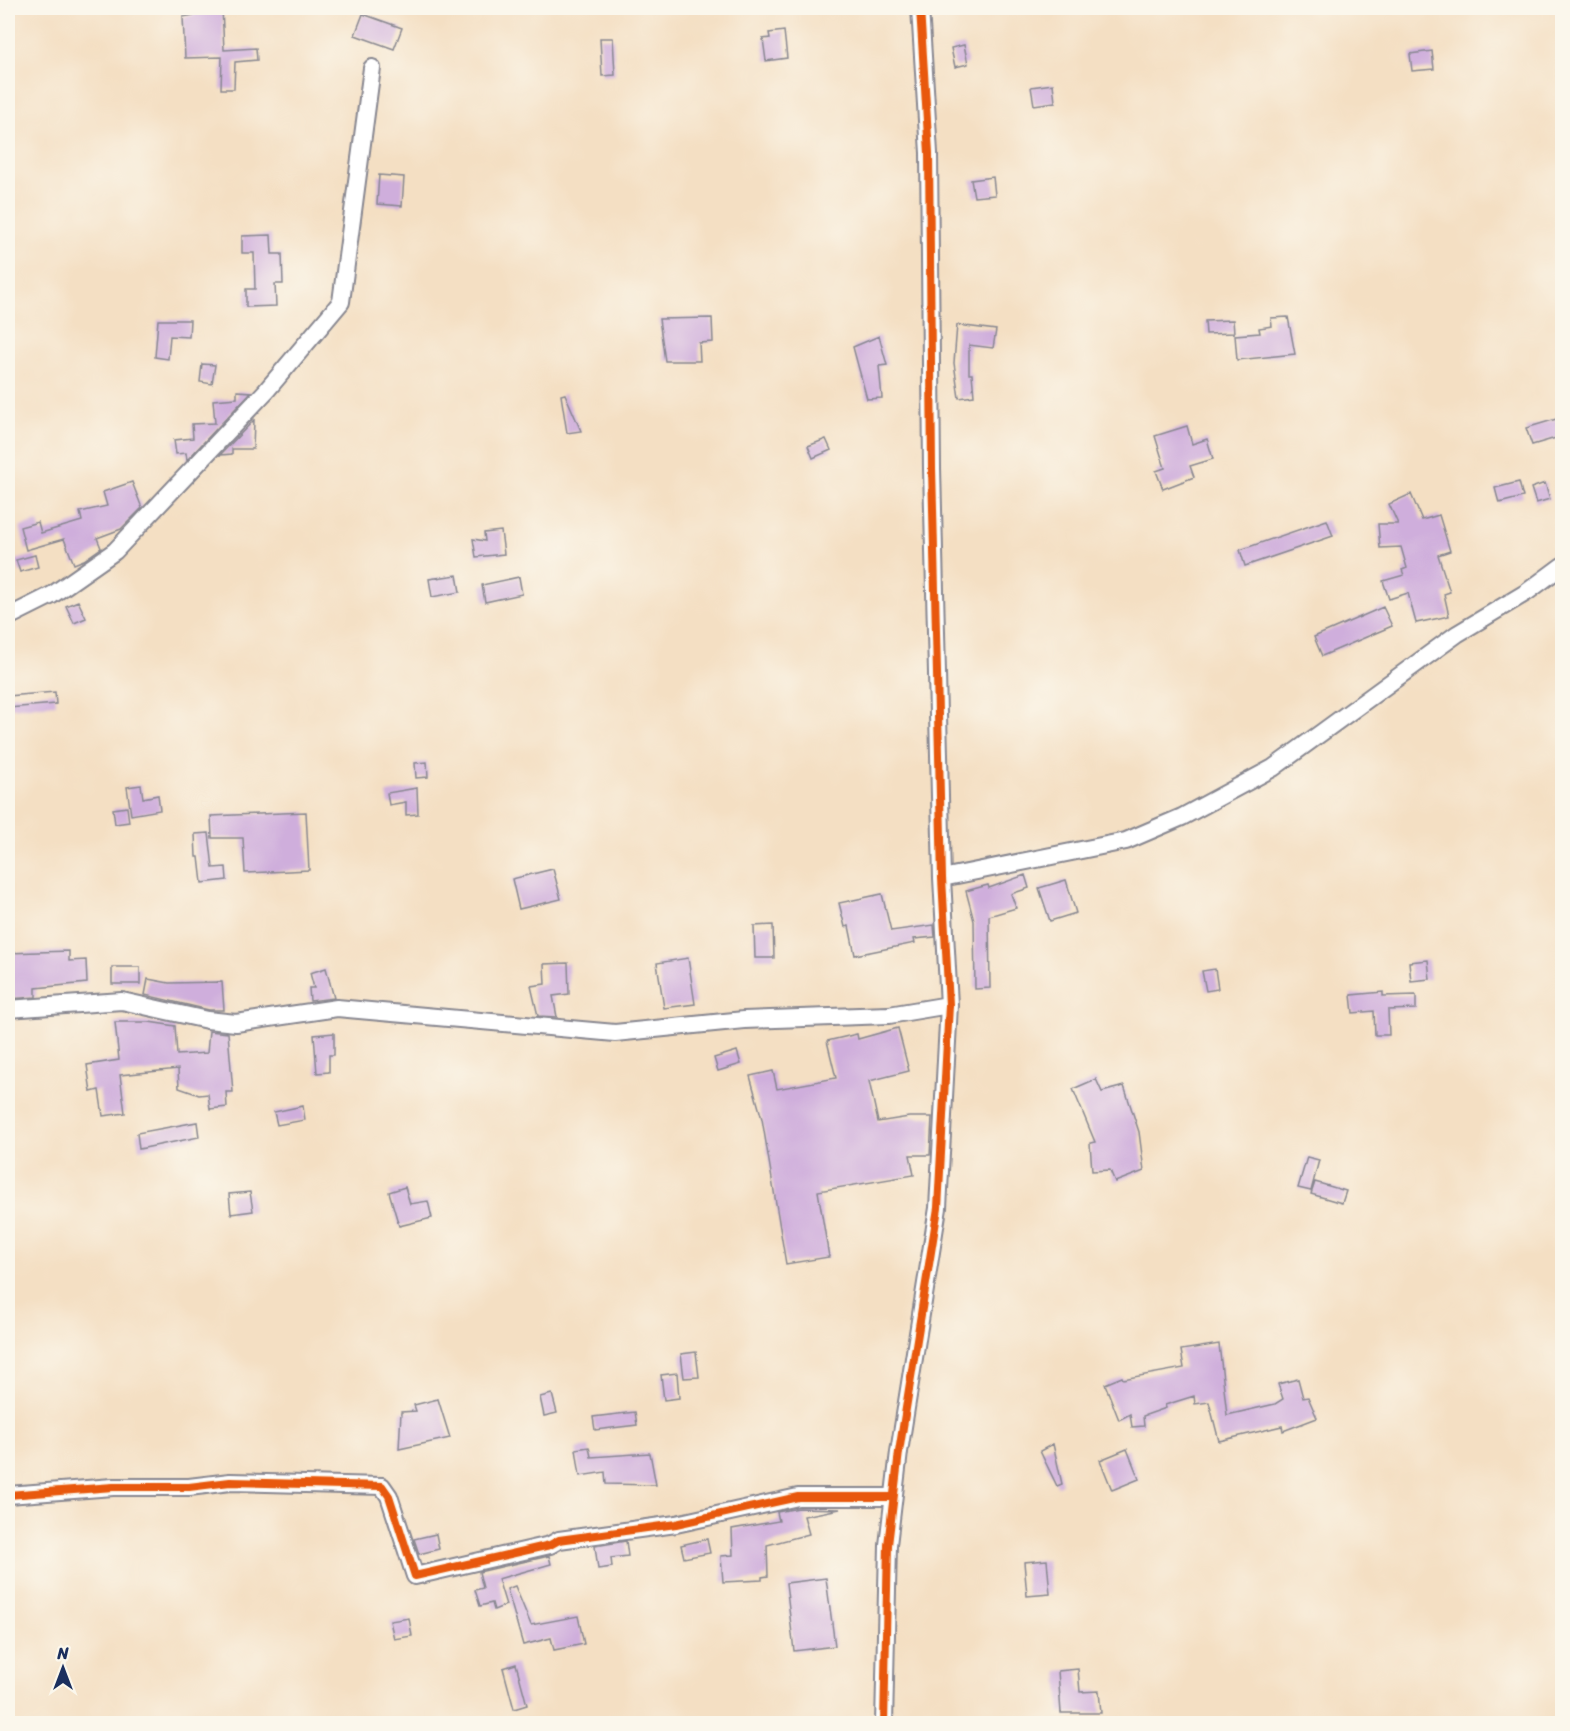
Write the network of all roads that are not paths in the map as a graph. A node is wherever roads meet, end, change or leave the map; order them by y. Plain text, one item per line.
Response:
1 (920, 8) edge
2 (372, 68) dead end
3 (1563, 566) edge
4 (8, 617) edge
5 (942, 878) junction
6 (949, 1005) junction
7 (8, 1009) edge
8 (8, 1496) edge
9 (894, 1497) junction
10 (884, 1724) edge

1 - 5 street
2 - 4 street
3 - 5 street
5 - 6 street
6 - 7 street
6 - 9 street
8 - 9 street
9 - 10 street

